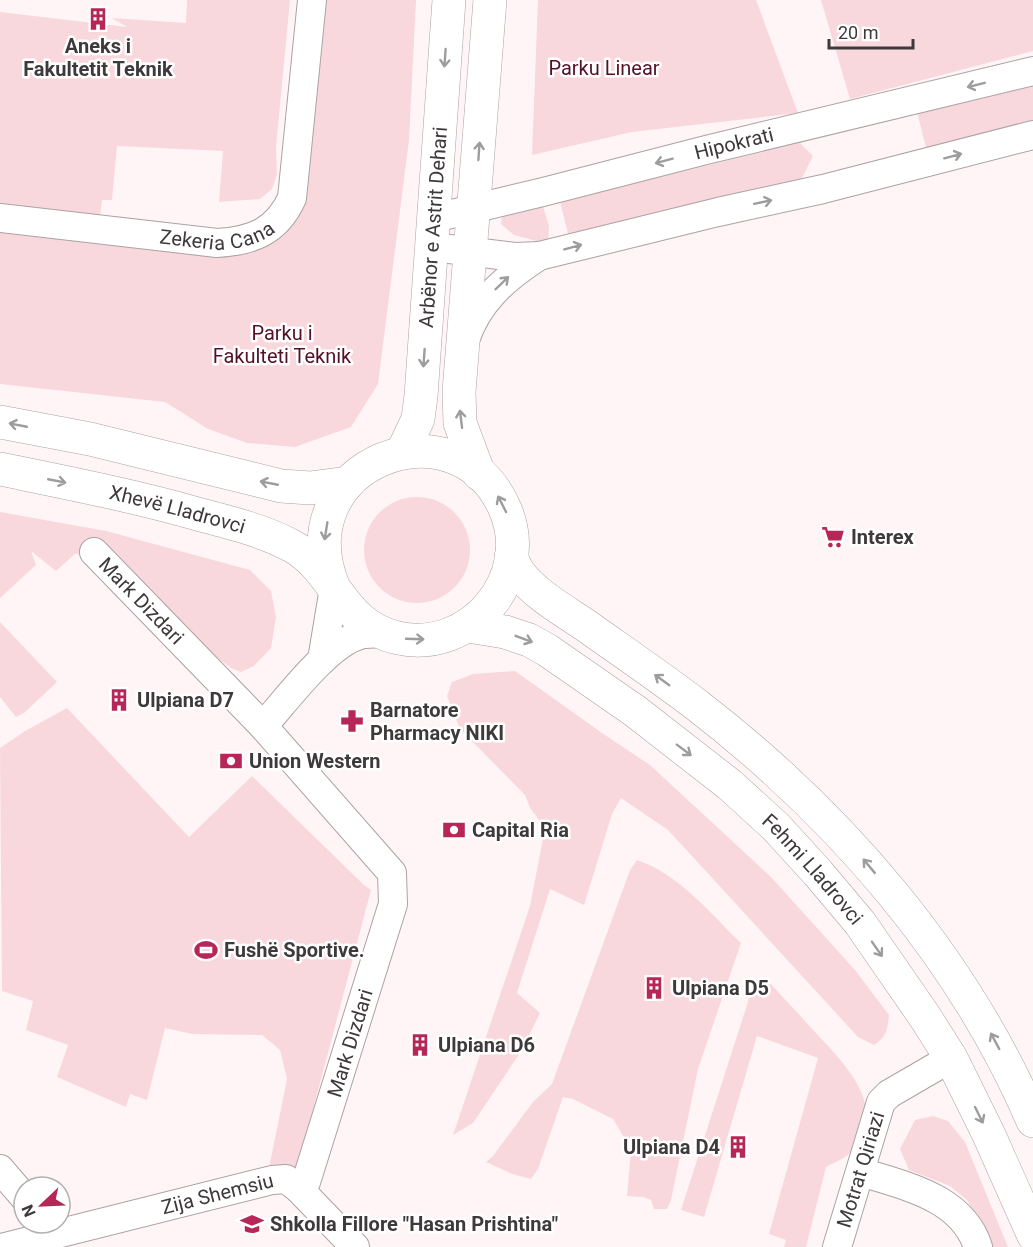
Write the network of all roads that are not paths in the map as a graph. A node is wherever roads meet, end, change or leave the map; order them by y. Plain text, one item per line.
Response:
1 (312, 0) edge
2 (449, 0) edge
3 (490, 0) edge
4 (1033, 70) edge
5 (1033, 135) edge
6 (475, 209) junction
7 (0, 218) edge
8 (434, 233) junction
9 (470, 250) junction
10 (539, 256) junction
11 (462, 351) junction
12 (0, 422) edge
13 (402, 453) junction
14 (0, 469) edge
15 (479, 474) junction
16 (348, 483) junction
17 (94, 552) dead end
18 (511, 557) junction
19 (334, 588) junction
20 (468, 626) junction
21 (383, 633) junction
22 (322, 660) junction
23 (263, 726) junction
24 (951, 1058) junction
25 (1033, 1121) edge
26 (0, 1169) edge
27 (861, 1172) junction
28 (12, 1183) edge
29 (298, 1188) junction
30 (72, 1223) edge
31 (1033, 1233) edge
32 (34, 1235) edge
33 (5, 1247) edge
34 (355, 1247) edge
35 (837, 1247) edge
36 (978, 1247) edge

1 - 7 street, Zekeria Cana
2 -> 8 main road, Arbënor e Astrit Dehari
6 -> 3 main road, Arbënor e Astrit Dehari
4 -> 6 street, Hipokrati
10 -> 5 street
6 - 8 street, Hipokrati
6 - 9 main road, Arbënor e Astrit Dehari
8 - 9 street
8 -> 13 main road, Arbënor e Astrit Dehari
9 - 10 street
9 - 11 main road, Arbënor e Astrit Dehari
11 -> 10 street
15 -> 11 main road, Arbënor e Astrit Dehari
16 -> 12 main road
13 - 15 main road
13 - 16 main road
14 -> 19 main road, Xhevë Lladrovci
18 -> 15 main road
16 -> 19 main road
17 - 23 street, Mark Dizdari
18 - 20 main road
25 -> 18 main road
19 - 21 main road
19 - 22 street
21 -> 20 main road
20 -> 24 main road, Fehmi Lladrovci
21 - 22 street
22 - 23 street
23 - 29 street, Mark Dizdari
24 - 27 street, Motrat Qiriazi
24 -> 31 main road, Fehmi Lladrovci
26 - 28 street
27 - 35 street, Motrat Qiriazi
27 - 36 street
29 - 30 street, Zija Shemsiu
29 - 34 street, Zija Shemsiu
32 - 33 street, Zija Shemsiu

